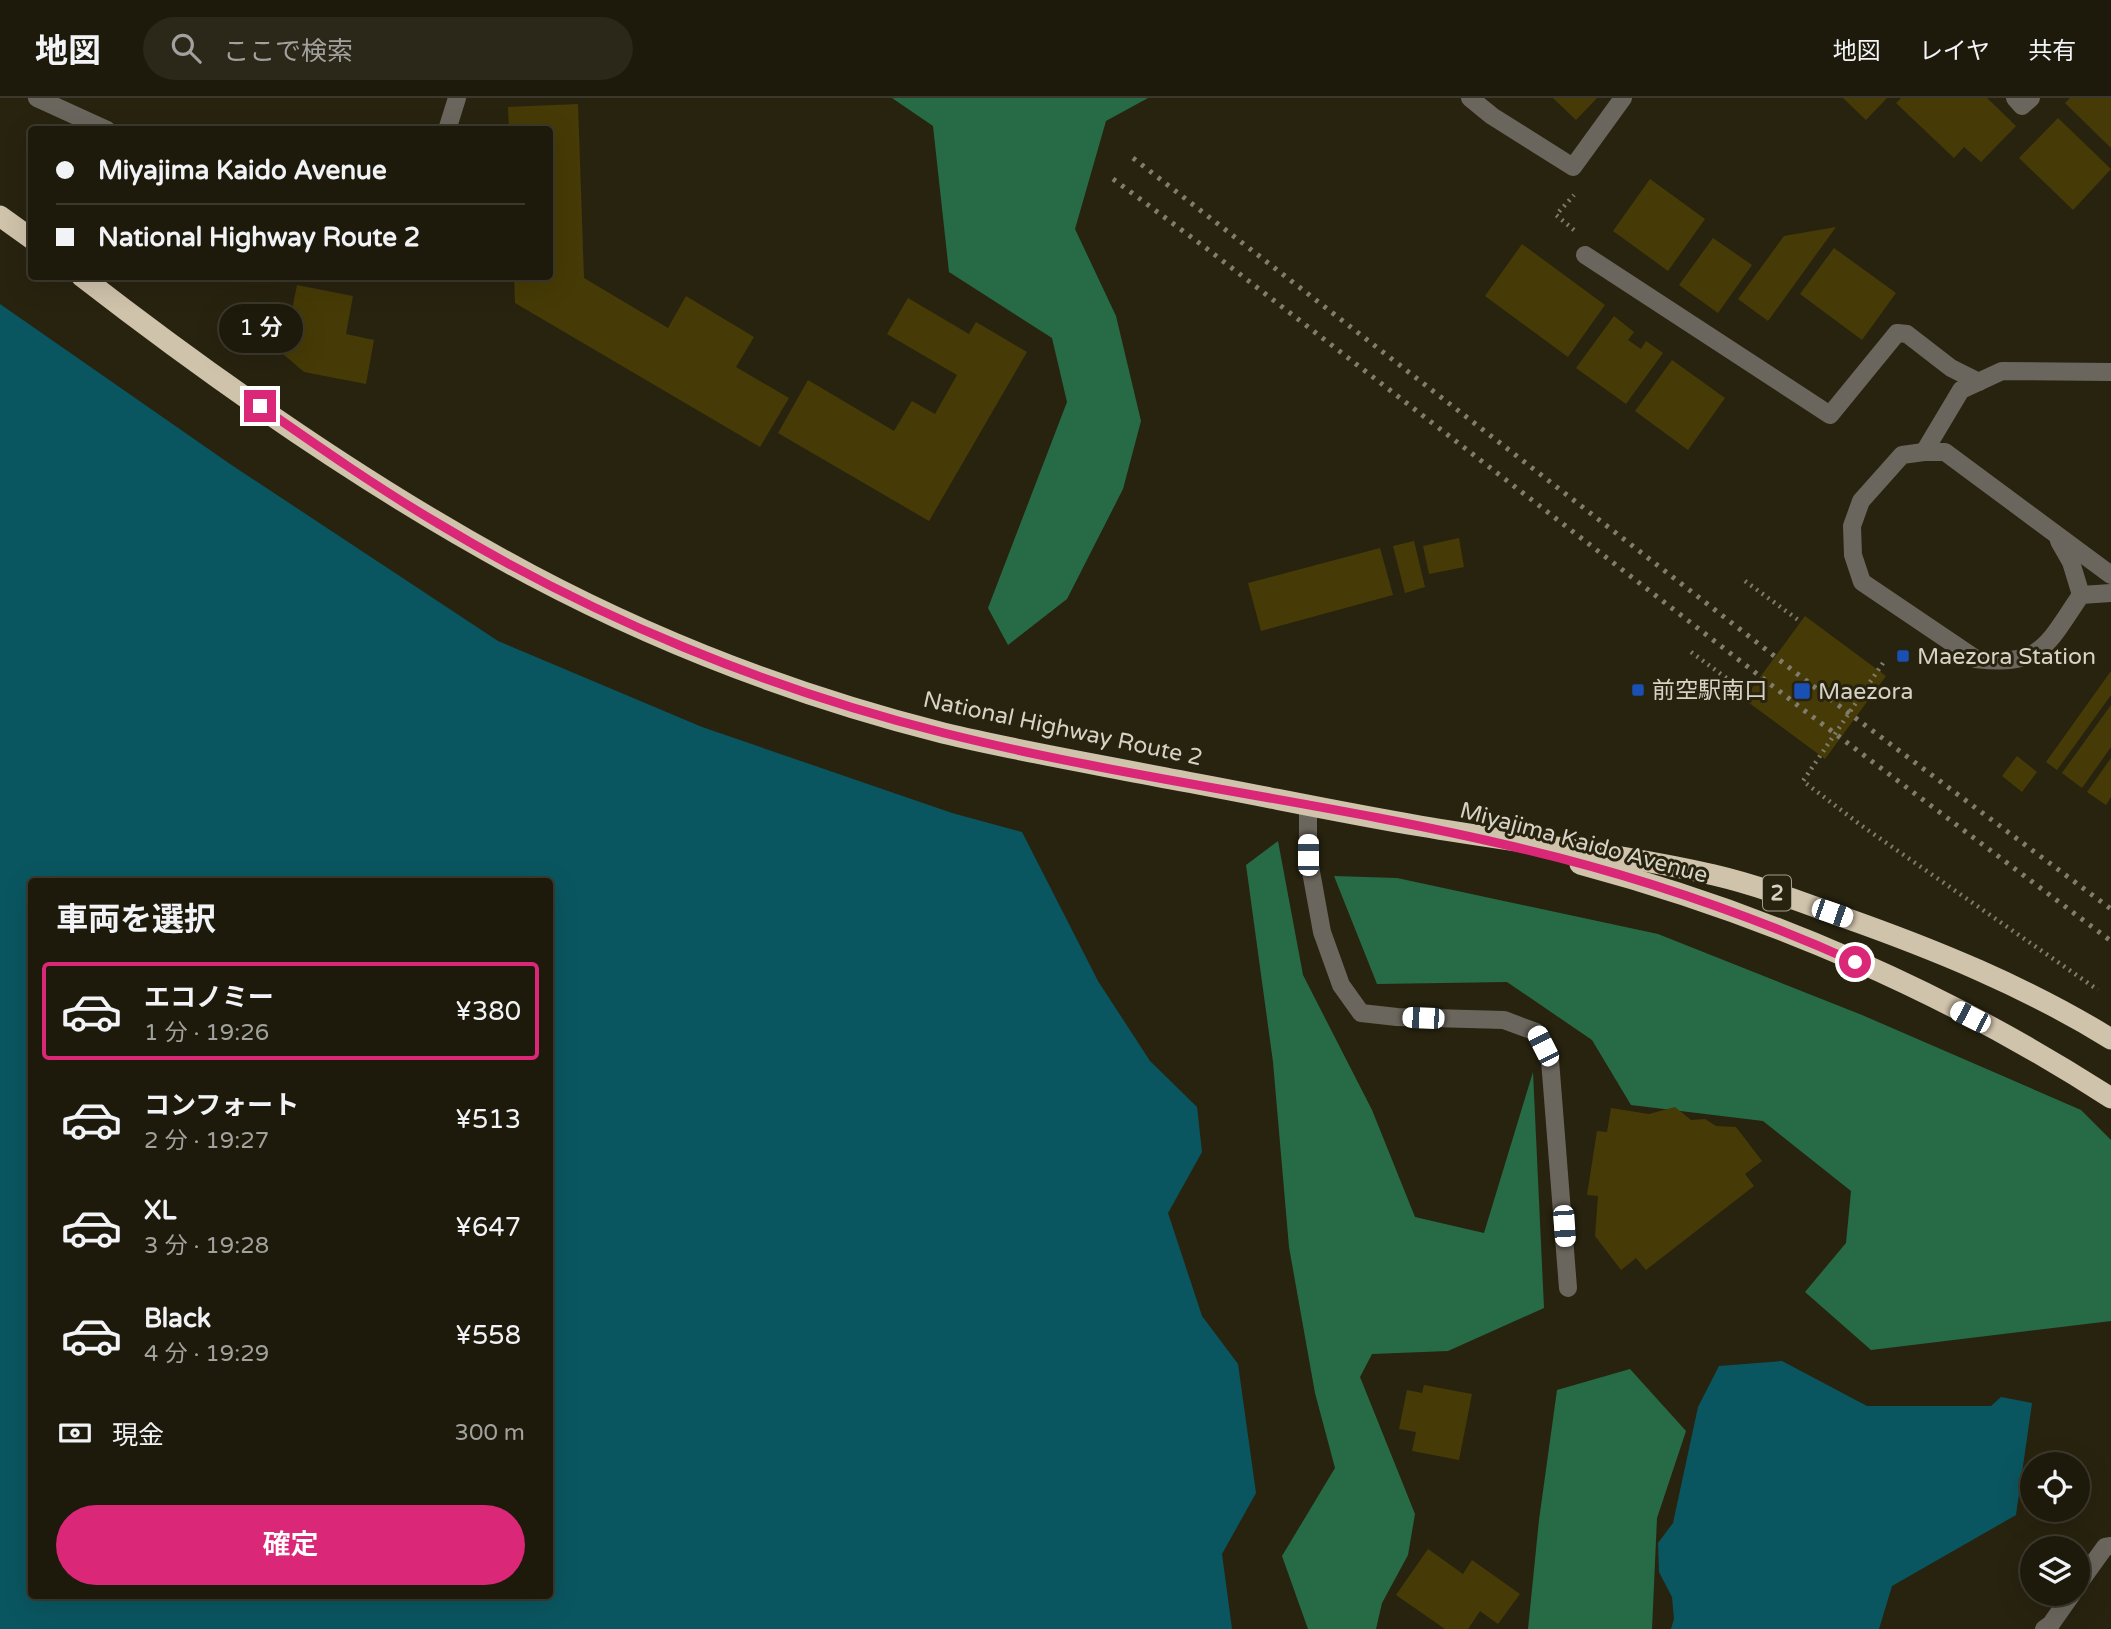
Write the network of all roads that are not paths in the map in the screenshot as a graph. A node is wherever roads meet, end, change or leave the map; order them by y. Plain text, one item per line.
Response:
1 (37, 98) edge
2 (457, 98) edge
3 (1470, 98) edge
4 (1623, 98) edge
5 (2015, 98) edge
6 (2031, 98) edge
7 (98, 126) edge
8 (448, 126) edge
9 (0, 216) edge
10 (28, 236) edge
11 (1584, 255) dead end
12 (86, 280) edge
13 (2111, 372) edge
14 (1979, 382) junction
15 (1924, 452) junction
16 (2056, 535) junction
17 (2111, 575) edge
18 (2111, 593) edge
19 (2081, 595) junction
20 (1308, 805) junction
21 (1418, 826) junction
22 (2111, 1039) edge
23 (2111, 1098) edge
24 (1567, 1288) dead end
25 (2111, 1546) edge
26 (2090, 1568) edge
27 (2064, 1606) edge
28 (2044, 1629) edge

1 - 7 street
2 - 8 street
3 - 4 street
5 - 6 street
9 - 10 highway
11 - 14 street
12 - 20 highway, National Highway Route 2 / 2
13 - 14 street
14 - 15 street
15 - 16 street
15 - 19 street
16 - 17 street
16 - 19 street
18 - 19 street
20 - 21 highway, National Highway Route 2 / 2
20 - 24 street
21 - 22 highway, National Highway Route 2 / 2
21 - 23 highway, Miyajima Kaido Avenue / 2
25 - 26 street
27 - 28 street

